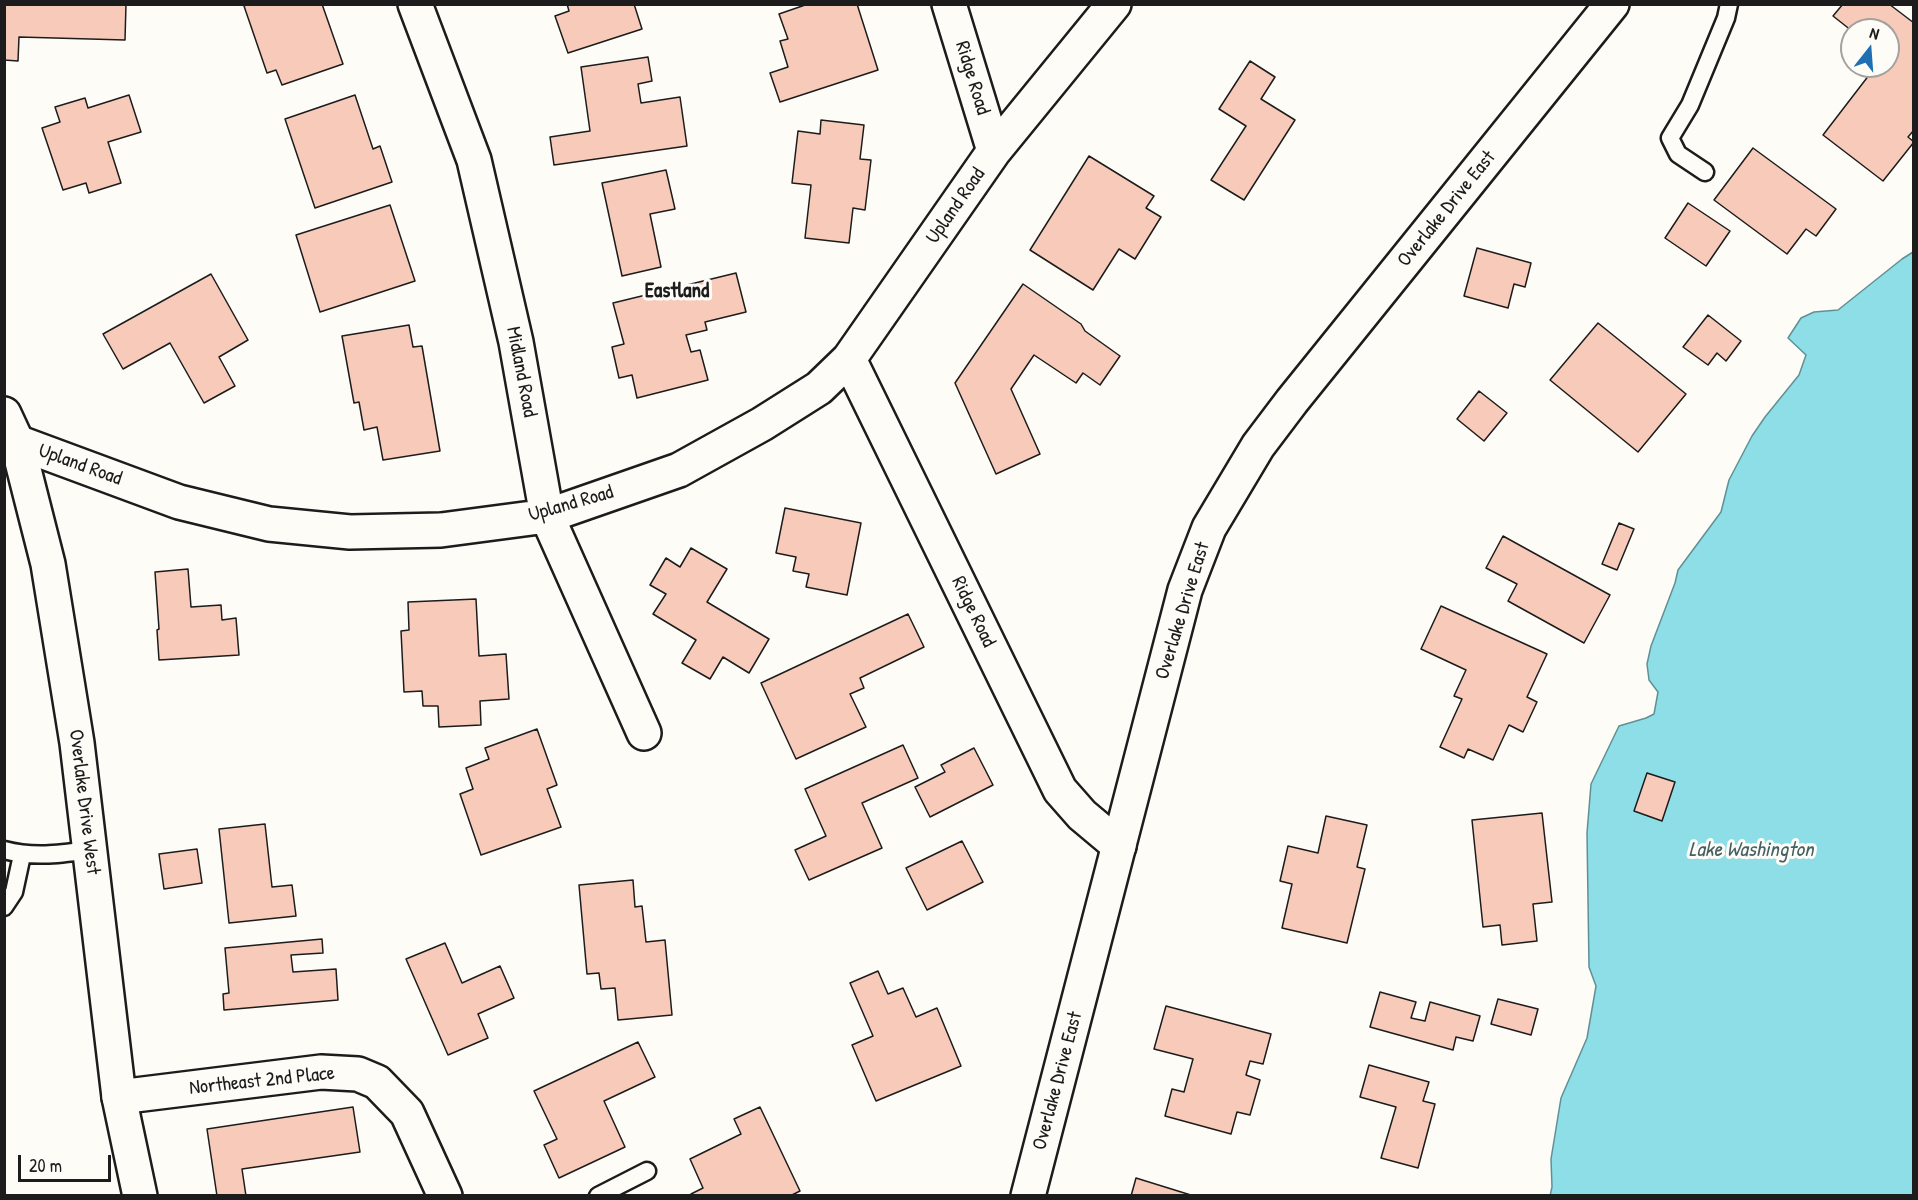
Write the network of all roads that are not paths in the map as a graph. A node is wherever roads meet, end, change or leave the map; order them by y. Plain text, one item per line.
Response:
1 (415, 4) edge
2 (949, 4) edge
3 (1114, 4) edge
4 (1612, 4) edge
5 (1729, 4) edge
6 (994, 151) junction
7 (1705, 172) dead end
8 (849, 359) junction
9 (11, 428) edge
10 (547, 516) junction
11 (644, 733) dead end
12 (1119, 846) junction
13 (4, 850) edge
14 (90, 850) junction
15 (22, 855) junction
16 (4, 907) edge
17 (119, 1097) junction
18 (647, 1171) dead end
19 (140, 1196) edge
20 (445, 1196) edge
21 (598, 1196) edge
22 (1028, 1196) edge

1 - 10 street, Midland Road
2 - 6 street, Ridge Road
3 - 6 street, Upland Road
4 - 12 street, Overlake Drive East
5 - 7 lane
6 - 8 street, Upland Road
8 - 10 street, Upland Road
8 - 12 street, Ridge Road
9 - 10 street, Upland Road
9 - 14 street, Overlake Drive West
10 - 11 street, Midland Road
12 - 22 street, Overlake Drive East
13 - 15 lane
14 - 15 lane
14 - 17 street, Overlake Drive West
15 - 16 lane
17 - 19 street, Overlake Drive West
17 - 20 street, Northeast 2nd Place
18 - 21 lane

